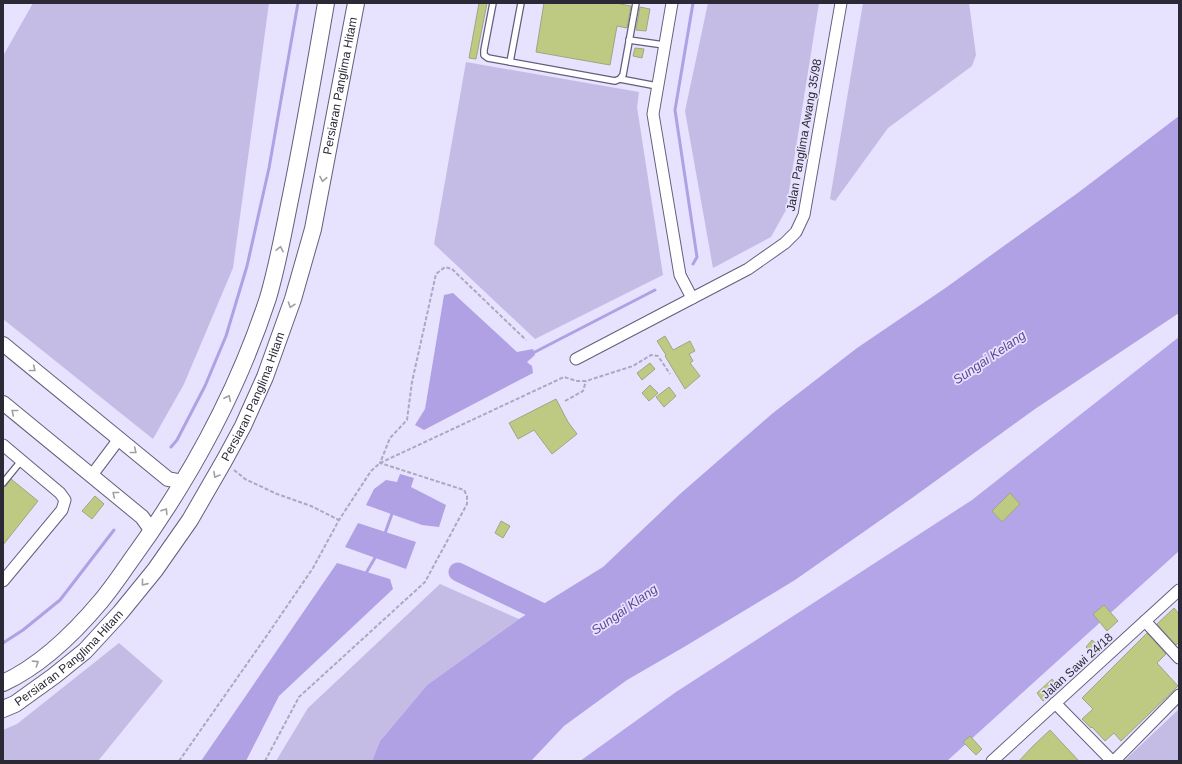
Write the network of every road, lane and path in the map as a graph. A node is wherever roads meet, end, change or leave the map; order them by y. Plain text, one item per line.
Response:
1 (326, 3) edge
2 (356, 3) edge
3 (493, 3) edge
4 (521, 3) edge
5 (636, 3) edge
6 (672, 3) edge
7 (841, 3) edge
8 (629, 40) junction
9 (664, 45) junction
10 (510, 62) junction
11 (620, 79) junction
12 (657, 86) junction
13 (692, 298) junction
14 (526, 340) dead end
15 (3, 344) edge
16 (576, 359) dead end
17 (670, 374) dead end
18 (586, 381) junction
19 (565, 400) dead end
20 (3, 403) edge
21 (119, 439) junction
22 (3, 445) edge
23 (21, 461) junction
24 (224, 461) junction
25 (380, 463) junction
26 (92, 475) junction
27 (183, 482) junction
28 (3, 483) edge
29 (339, 520) junction
30 (152, 531) junction
31 (3, 581) edge
32 (1179, 590) edge
33 (1145, 621) junction
34 (1179, 658) edge
35 (3, 683) edge
36 (1179, 695) edge
37 (1055, 703) junction
38 (3, 709) edge
39 (179, 761) edge
40 (265, 761) edge
41 (992, 761) edge
42 (1113, 761) edge

27 -> 1 main road, Persiaran Panglima Hitam
2 -> 24 main road, Persiaran Panglima Hitam
3 - 10 lane
4 - 10 lane
5 - 8 lane
6 - 9 street
7 - 13 street, Jalan Panglima Awang 35/98
8 - 9 lane
8 - 11 lane
9 - 12 street
10 - 11 lane
11 - 12 lane
12 - 13 street
13 - 16 street, Jalan Panglima Awang 35/98
14 - 25 path
15 -> 21 street
17 - 18 path
18 - 19 path
18 - 25 path
26 -> 20 street
21 - 26 street
21 -> 27 street
22 - 23 street
23 - 28 lane
23 - 31 street
24 - 29 path
24 -> 38 main road, Persiaran Panglima Hitam
25 - 29 path
25 - 40 path
30 -> 26 street
30 -> 27 main road, Persiaran Panglima Hitam
29 - 39 path
35 -> 30 main road, Persiaran Panglima Hitam
32 - 33 street, Jalan Sawi 24/18
33 - 34 street
33 - 37 street, Jalan Sawi 24/18
36 - 42 street
37 - 41 street, Jalan Sawi 24/18
37 - 42 street

